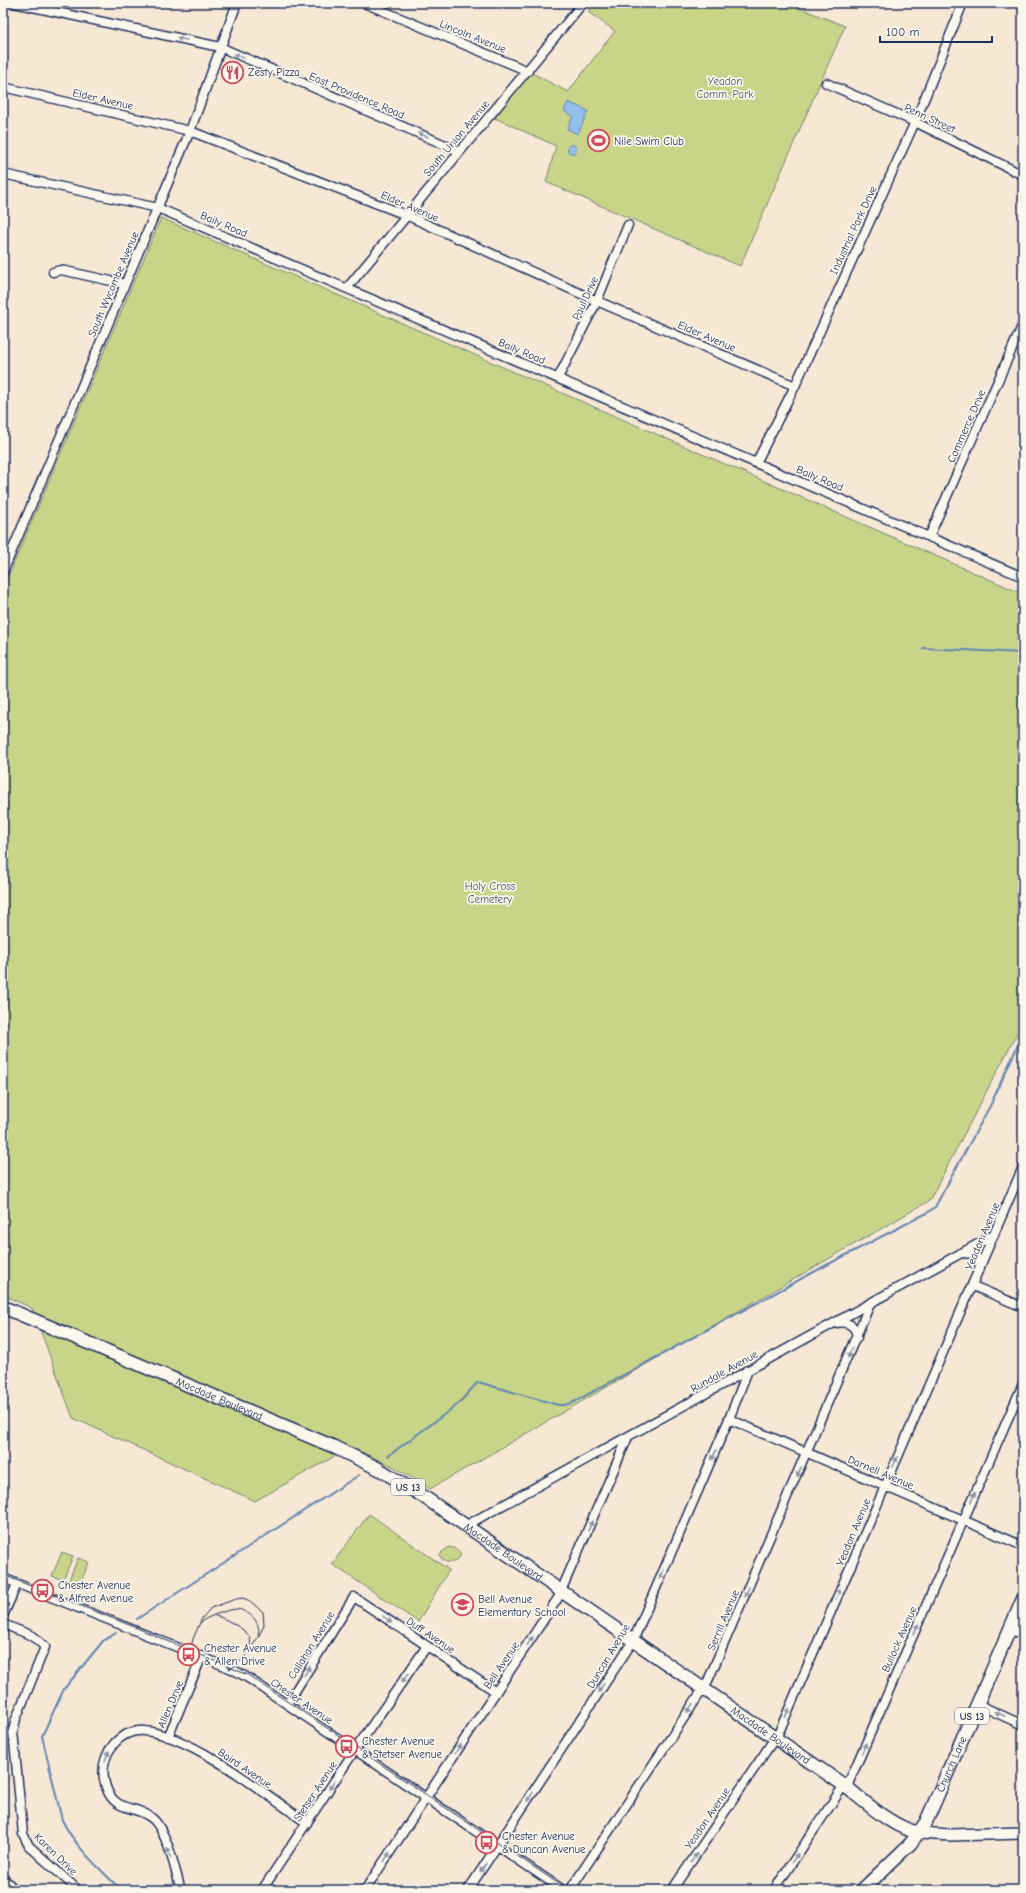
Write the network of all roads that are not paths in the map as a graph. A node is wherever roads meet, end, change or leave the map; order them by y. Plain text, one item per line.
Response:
1 (14, 3) edge
2 (237, 3) edge
3 (364, 3) edge
4 (963, 3) edge
5 (578, 4) edge
6 (220, 47) junction
7 (528, 71) junction
8 (826, 83) dead end
9 (3, 87) edge
10 (915, 122) junction
11 (190, 131) junction
12 (459, 151) junction
13 (3, 174) edge
14 (1023, 175) edge
15 (158, 208) junction
16 (406, 215) junction
17 (628, 225) dead end
18 (53, 272) dead end
19 (125, 284) junction
20 (347, 288) junction
21 (597, 301) junction
22 (1023, 324) edge
23 (558, 378) junction
24 (795, 386) junction
25 (756, 462) junction
26 (929, 537) junction
27 (3, 572) edge
28 (1023, 577) edge
29 (1023, 1167) edge
30 (994, 1235) junction
31 (961, 1253) junction
32 (979, 1271) junction
33 (973, 1286) junction
34 (870, 1304) junction
35 (3, 1307) edge
36 (1023, 1307) edge
37 (835, 1323) junction
38 (856, 1337) junction
39 (748, 1370) junction
40 (1023, 1384) edge
41 (729, 1419) junction
42 (628, 1437) junction
43 (807, 1453) junction
44 (885, 1486) junction
45 (963, 1520) junction
46 (465, 1526) junction
47 (1023, 1546) edge
48 (3, 1578) edge
49 (17, 1584) junction
50 (561, 1592) junction
51 (354, 1597) joint
52 (1023, 1598) edge
53 (3, 1616) edge
54 (3, 1624) edge
55 (1010, 1629) junction
56 (1023, 1635) edge
57 (632, 1641) junction
58 (427, 1646) junction
59 (202, 1656) junction
60 (703, 1689) junction
61 (496, 1692) junction
62 (287, 1704) junction
63 (977, 1704) junction
64 (1023, 1725) edge
65 (168, 1737) junction
66 (774, 1738) junction
67 (355, 1750) junction
68 (844, 1786) junction
69 (426, 1798) junction
70 (307, 1823) junction
71 (920, 1833) junction
72 (1023, 1833) edge
73 (497, 1846) junction
74 (3, 1878) edge
75 (15, 1890) edge
76 (78, 1890) edge
77 (181, 1890) edge
78 (262, 1890) edge
79 (365, 1890) edge
80 (468, 1890) edge
81 (563, 1890) edge
82 (570, 1890) edge
83 (672, 1890) edge
84 (774, 1890) edge
85 (862, 1890) edge

6 -> 1 street, East Providence Road
2 - 6 street, South Wycombe Avenue
3 - 7 street, Lincoln Avenue
4 - 10 street, Industrial Park Drive
5 - 7 street, South Union Avenue
6 - 11 street, South Wycombe Avenue
12 -> 6 street, East Providence Road
7 - 12 street, South Union Avenue
8 - 10 street, Penn Street
9 - 11 street, Elder Avenue
10 - 14 street, Penn Street
10 - 24 street, Industrial Park Drive
11 - 15 street, South Wycombe Avenue
11 - 16 street, Elder Avenue
12 - 16 street, South Union Avenue
13 - 15 street, Baily Road
15 - 19 street, South Wycombe Avenue
15 - 20 street, Baily Road
16 - 20 street, South Union Avenue
16 - 21 street, Elder Avenue
17 - 21 street, Paul Drive
18 - 19 street
19 - 27 street, South Wycombe Avenue
20 - 23 street, Baily Road
21 - 23 street, Paul Drive
21 - 24 street, Elder Avenue
22 - 26 street, Commerce Drive
23 - 25 street, Baily Road
24 - 25 street, Industrial Park Drive
25 - 26 street, Baily Road
26 - 28 street, Baily Road
29 - 30 street, Yeadon Avenue
30 - 31 street, Rundale Avenue
30 - 32 street, Yeadon Avenue
31 - 32 street
31 - 34 street, Rundale Avenue
32 - 33 street, Yeadon Avenue
33 - 36 street
44 -> 33 street, Yeadon Avenue
34 - 37 street, Rundale Avenue
34 - 38 street, Serrill Avenue
35 - 46 main road, Macdade Boulevard / US 13
37 - 38 street
37 - 39 street, Rundale Avenue
38 -> 43 street, Serrill Avenue
39 - 41 street, Duncan Avenue
39 - 42 street, Rundale Avenue
45 -> 40 street, Bullock Avenue
41 - 43 street, Darnell Avenue
41 -> 57 street, Duncan Avenue
42 - 46 street, Rundale Avenue
50 -> 42 street, Bell Avenue
43 - 44 street, Darnell Avenue
43 -> 60 street, Serrill Avenue
44 - 45 street, Darnell Avenue
66 -> 44 street, Yeadon Avenue
45 - 47 street, Darnell Avenue
68 -> 45 street, Bullock Avenue
46 - 50 main road, Macdade Boulevard / US 13
48 - 49 street, Chester Avenue
49 - 53 street
49 - 59 street, Chester Avenue
50 - 57 main road, Macdade Boulevard / US 13
61 -> 50 street, Bell Avenue
51 -> 58 street, Duff Avenue
62 -> 51 street, Callahan Avenue
52 - 55 main road, Church Lane / US 13
54 - 76 street, Karen Drive
55 - 56 street
55 - 63 main road, Church Lane / US 13
57 - 60 main road, Macdade Boulevard / US 13
57 -> 73 street, Duncan Avenue
58 - 61 street, Duff Avenue
58 -> 67 street, Stetser Avenue
59 - 62 street, Chester Avenue
59 - 65 street, Allen Drive
60 - 66 main road, Macdade Boulevard / US 13
60 -> 82 street, Serrill Avenue
69 -> 61 street, Bell Avenue
62 - 67 street, Chester Avenue
64 -> 63 street
63 - 71 main road, Church Lane / US 13
65 - 70 street, Baird Avenue
77 -> 65 street, Allen Drive
66 - 68 main road, Macdade Boulevard / US 13
83 -> 66 street, Yeadon Avenue
67 - 69 street, Chester Avenue
67 -> 70 street, Stetser Avenue
68 - 71 main road, Macdade Boulevard / US 13
84 -> 68 street, Bullock Avenue
69 - 73 street, Chester Avenue
79 -> 69 street, Bell Avenue
70 - 78 street, Stetser Avenue
71 - 72 street, Macdade Boulevard
71 - 85 main road, Church Lane
73 -> 80 street, Duncan Avenue
73 - 81 street, Chester Avenue
74 - 75 street

